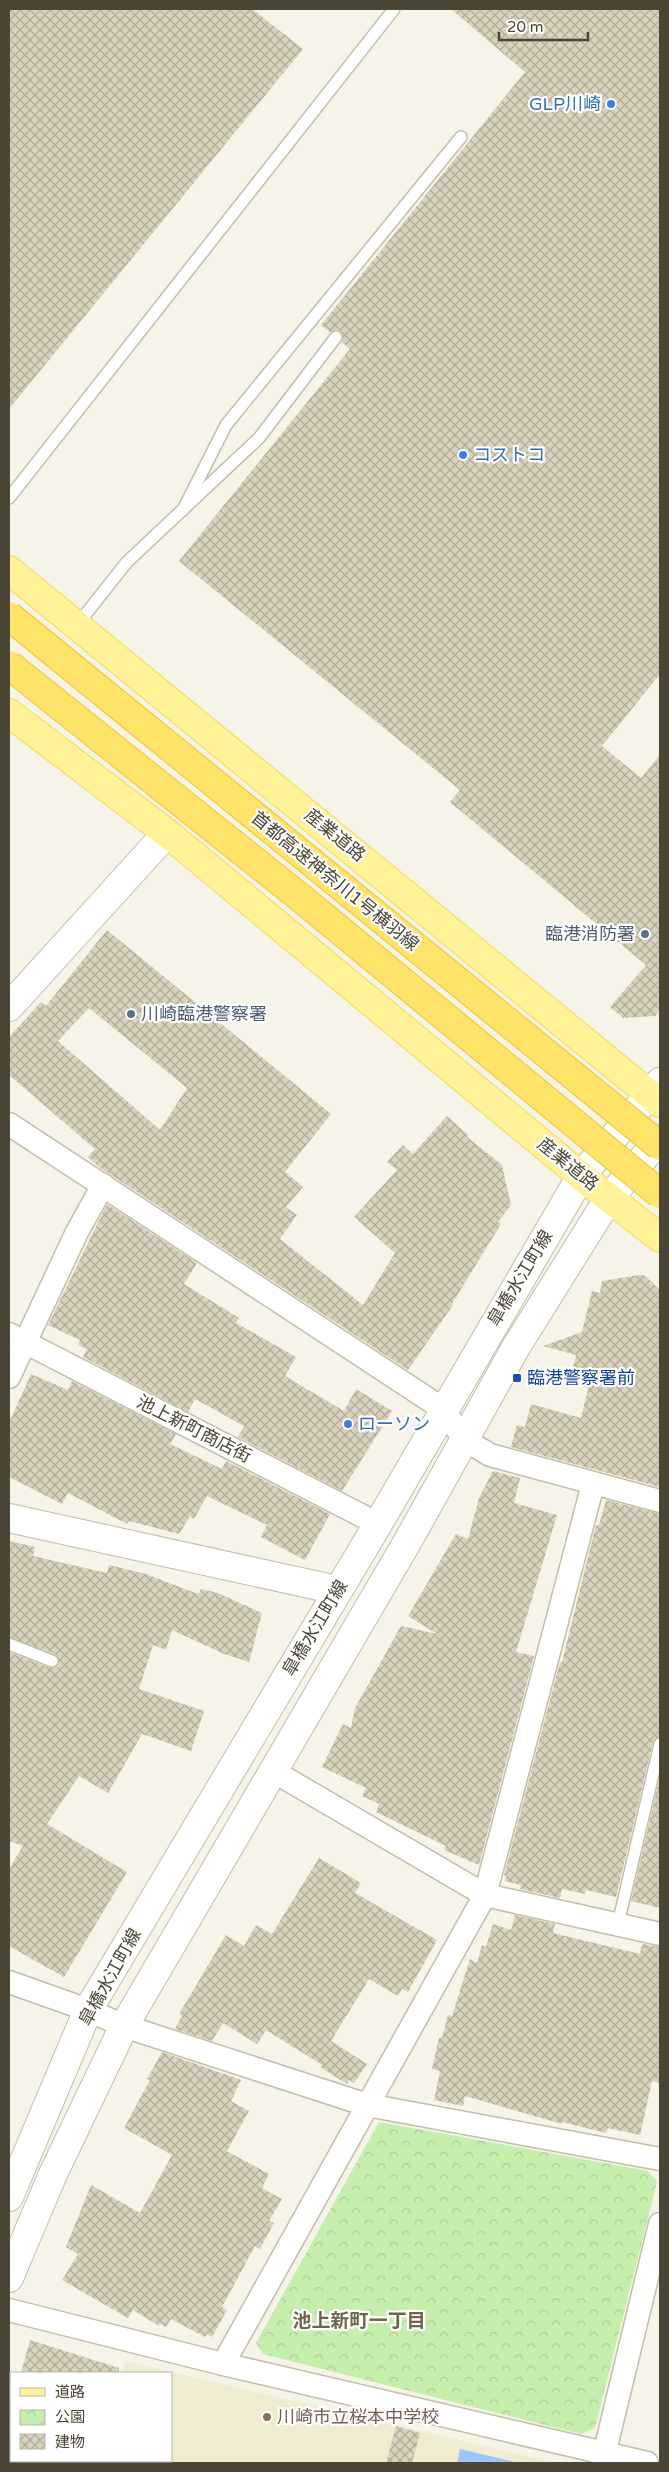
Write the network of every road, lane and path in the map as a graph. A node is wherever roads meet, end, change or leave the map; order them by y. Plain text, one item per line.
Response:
1 (394, 9) edge
2 (462, 137) dead end
3 (336, 337) dead end
4 (9, 498) edge
5 (183, 510) junction
6 (9, 570) edge
7 (9, 616) edge
8 (77, 625) junction
9 (9, 665) edge
10 (9, 713) edge
11 (167, 833) junction
12 (9, 1007) edge
13 (657, 1093) edge
14 (9, 1124) edge
15 (660, 1139) edge
16 (660, 1146) edge
17 (581, 1176) junction
18 (103, 1186) junction
19 (660, 1194) edge
20 (609, 1198) junction
21 (660, 1238) edge
22 (17, 1338) edge
23 (9, 1377) edge
24 (443, 1409) junction
25 (464, 1439) junction
26 (594, 1484) junction
27 (660, 1501) edge
28 (9, 1518) edge
29 (378, 1524) junction
30 (337, 1590) junction
31 (9, 1644) edge
32 (52, 1661) dead end
33 (660, 1744) edge
34 (273, 1771) junction
35 (485, 1894) junction
36 (618, 1924) junction
37 (660, 1934) edge
38 (9, 1982) edge
39 (88, 2010) junction
40 (124, 2026) junction
41 (367, 2105) junction
42 (660, 2159) edge
43 (9, 2197) edge
44 (660, 2224) edge
45 (9, 2278) edge
46 (9, 2310) edge
47 (223, 2364) junction
48 (603, 2458) edge
49 (647, 2463) edge

1 - 4 lane
2 - 5 lane
3 - 5 lane
5 - 8 lane
6 - 8 main road, 産業道路
7 - 16 highway, 首都高速神奈川1号横羽線, bridge
8 - 13 main road, 産業道路
9 - 19 highway, 首都高速神奈川1号横羽線, bridge
10 - 11 main road, 産業道路
11 - 12 street
11 - 17 main road, 産業道路
13 - 17 street, 皐橋水江町線
14 - 18 street
15 - 20 street, 皐橋水江町線
17 - 20 main road, 産業道路
17 - 24 street, 皐橋水江町線
18 - 22 street
18 - 24 street
20 - 21 main road, 産業道路
20 - 25 street, 皐橋水江町線
22 - 23 street
22 - 29 street, 池上新町商店街
24 - 25 street
24 - 29 street, 皐橋水江町線
25 - 26 street
25 - 34 street, 皐橋水江町線
26 - 27 street
26 - 35 street
28 - 30 street
29 - 30 street, 皐橋水江町線
30 - 39 street, 皐橋水江町線
31 - 32 lane
33 - 36 lane
34 - 35 street
34 - 40 street, 皐橋水江町線
35 - 36 street
35 - 41 street
36 - 37 street
38 - 39 street
39 - 40 street
39 - 43 street, 皐橋水江町線
40 - 41 street
40 - 45 street, 皐橋水江町線
41 - 42 street
41 - 47 street
44 - 48 street
46 - 47 street
47 - 48 street
48 - 49 street

